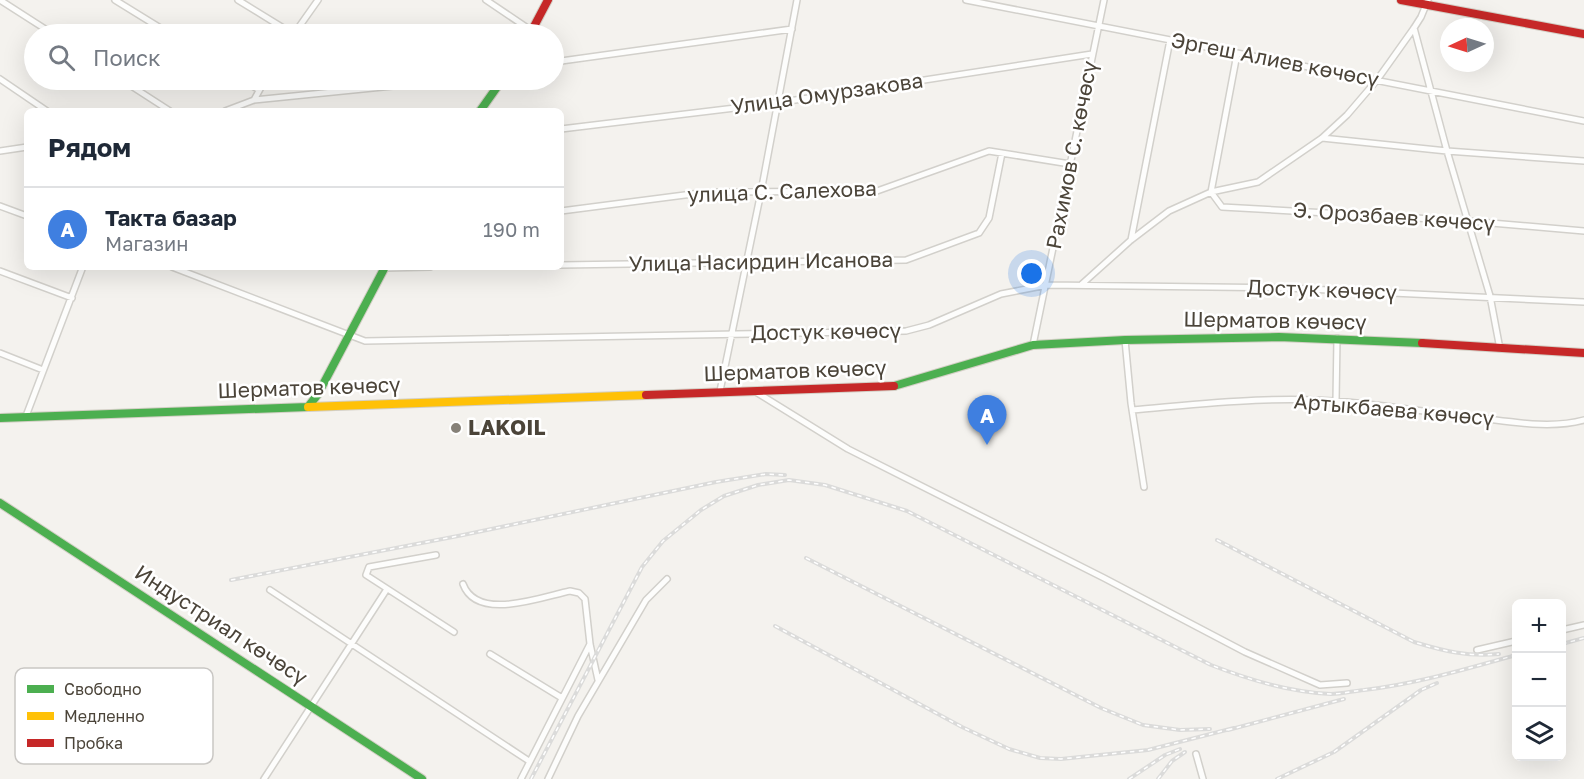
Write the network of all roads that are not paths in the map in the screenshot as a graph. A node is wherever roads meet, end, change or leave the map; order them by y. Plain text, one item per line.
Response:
1 (0, 0) edge
2 (114, 0) edge
3 (238, 0) edge
4 (318, 0) edge
5 (486, 0) edge
6 (548, 0) edge
7 (797, 0) edge
8 (966, 0) edge
9 (1104, 0) edge
10 (1401, 0) edge
11 (1426, 2) edge
12 (37, 24) edge
13 (154, 24) edge
14 (278, 24) edge
15 (301, 24) edge
16 (519, 24) edge
17 (536, 24) edge
18 (1098, 26) junction
19 (792, 28) junction
20 (1414, 28) junction
21 (1584, 34) edge
22 (1170, 40) junction
23 (1092, 54) junction
24 (1237, 54) junction
25 (564, 61) edge
26 (0, 79) edge
27 (1377, 80) junction
28 (137, 90) edge
29 (259, 90) edge
30 (353, 90) edge
31 (495, 90) edge
32 (1432, 92) junction
33 (254, 100) junction
34 (776, 103) junction
35 (43, 108) edge
36 (165, 108) edge
37 (233, 108) edge
38 (482, 108) edge
39 (1584, 121) edge
40 (564, 129) edge
41 (1322, 138) junction
42 (24, 147) edge
43 (0, 151) edge
44 (1447, 151) junction
45 (1002, 153) junction
46 (1584, 161) edge
47 (1070, 164) junction
48 (761, 192) junction
49 (1211, 192) junction
50 (0, 206) edge
51 (564, 211) edge
52 (24, 215) edge
53 (1468, 221) junction
54 (1584, 231) edge
55 (1131, 240) junction
56 (745, 263) junction
57 (564, 266) edge
58 (82, 270) edge
59 (180, 270) edge
60 (383, 270) edge
61 (0, 271) edge
62 (1082, 284) junction
63 (1047, 285) junction
64 (1490, 296) junction
65 (72, 298) junction
66 (1584, 302) edge
67 (730, 334) junction
68 (348, 336) junction
69 (1337, 338) junction
70 (1125, 340) junction
71 (1033, 345) junction
72 (1500, 349) junction
73 (0, 353) edge
74 (1584, 353) edge
75 (43, 370) junction
76 (720, 391) junction
77 (755, 391) junction
78 (1336, 402) junction
79 (308, 407) junction
80 (1132, 411) junction
81 (26, 416) junction
82 (0, 417) edge
83 (1584, 420) edge
84 (1144, 487) dead end
85 (0, 503) edge
86 (436, 555) dead end
87 (667, 579) dead end
88 (463, 584) dead end
89 (387, 589) junction
90 (270, 590) dead end
91 (1584, 625) edge
92 (1566, 629) edge
93 (454, 632) dead end
94 (1512, 642) edge
95 (351, 644) junction
96 (590, 644) junction
97 (1477, 650) dead end
98 (490, 654) dead end
99 (598, 680) junction
100 (1347, 682) dead end
101 (562, 698) junction
102 (312, 705) junction
103 (1196, 754) dead end
104 (529, 761) junction
105 (264, 779) edge
106 (422, 779) edge
107 (521, 779) edge
108 (548, 779) edge
109 (1203, 779) edge

1 - 12 street
2 - 13 street
3 - 14 street
4 - 15 street
5 - 16 street
6 - 17 main road
7 - 19 street
8 - 18 street, Эргеш Алиев көчөсү
9 - 18 street, Рахимов С. көчөсү
10 - 11 main road
11 - 20 street
11 - 21 main road
18 - 22 street, Эргеш Алиев көчөсү
18 - 23 street, Рахимов С. көчөсү
19 - 25 street
19 - 34 street
20 - 27 street
20 - 32 street
22 - 24 street, Эргеш Алиев көчөсү
22 - 55 street
23 - 34 street, Улица Омурзакова
23 - 47 street, Рахимов С. көчөсү
24 - 27 street, Эргеш Алиев көчөсү
24 - 49 street
26 - 35 street
27 - 32 street, Эргеш Алиев көчөсү
27 - 41 street
28 - 36 street
29 - 33 street
30 - 33 street
31 - 38 main road
32 - 39 street, Эргеш Алиев көчөсү
32 - 44 street
33 - 37 street
34 - 40 street, Улица Омурзакова
34 - 48 street
41 - 44 street
41 - 49 street
42 - 43 street
44 - 46 street
44 - 53 street
45 - 47 street, улица С. Салехова
45 - 48 street, улица С. Салехова
45 - 56 street, Улица Насирдин Исанова
47 - 63 street, Рахимов С. көчөсү
48 - 51 street, улица С. Салехова
48 - 56 street
49 - 53 street, Э. Орозбаев көчөсү
49 - 55 street
50 - 52 street
53 - 54 street, Э. Орозбаев көчөсү
53 - 64 street
55 - 62 street
56 - 57 street, Улица Насирдин Исанова
56 - 67 street
58 - 65 street
59 - 68 street, Достук көчөсү
60 - 68 main road
61 - 65 street
62 - 63 street, Достук көчөсү
62 - 64 street, Достук көчөсү
63 - 67 street, Достук көчөсү
63 - 71 street, Рахимов С. көчөсү
64 - 66 street, Достук көчөсү
64 - 72 street
65 - 75 street
67 - 68 street, Достук көчөсү
67 - 76 street
68 - 79 main road
69 - 70 main road, Шерматов көчөсү
69 - 72 main road, Шерматов көчөсү
69 - 78 street
70 - 71 main road, Шерматов көчөсү
70 - 80 street
71 - 77 main road, Шерматов көчөсү
72 - 74 main road, Шерматов көчөсү
73 - 75 street
75 - 81 street
76 - 77 main road, Шерматов көчөсү
76 - 79 main road, Шерматов көчөсү
77 - 100 street
78 - 80 street, Артыкбаева көчөсү
78 - 83 street, Артыкбаева көчөсү
79 - 81 main road, Шерматов көчөсү
80 - 84 street
81 - 82 main road, Шерматов көчөсү
85 - 102 main road, Индустриал көчөсү
86 - 89 street
87 - 99 street
88 - 96 street
89 - 93 street
89 - 95 street
90 - 95 street
91 - 92 street
94 - 97 street
95 - 102 street
95 - 104 street
96 - 99 street
96 - 101 street
98 - 101 street
99 - 108 street
101 - 104 street
102 - 105 street
102 - 106 main road, Индустриал көчөсү
103 - 109 street
104 - 107 street

